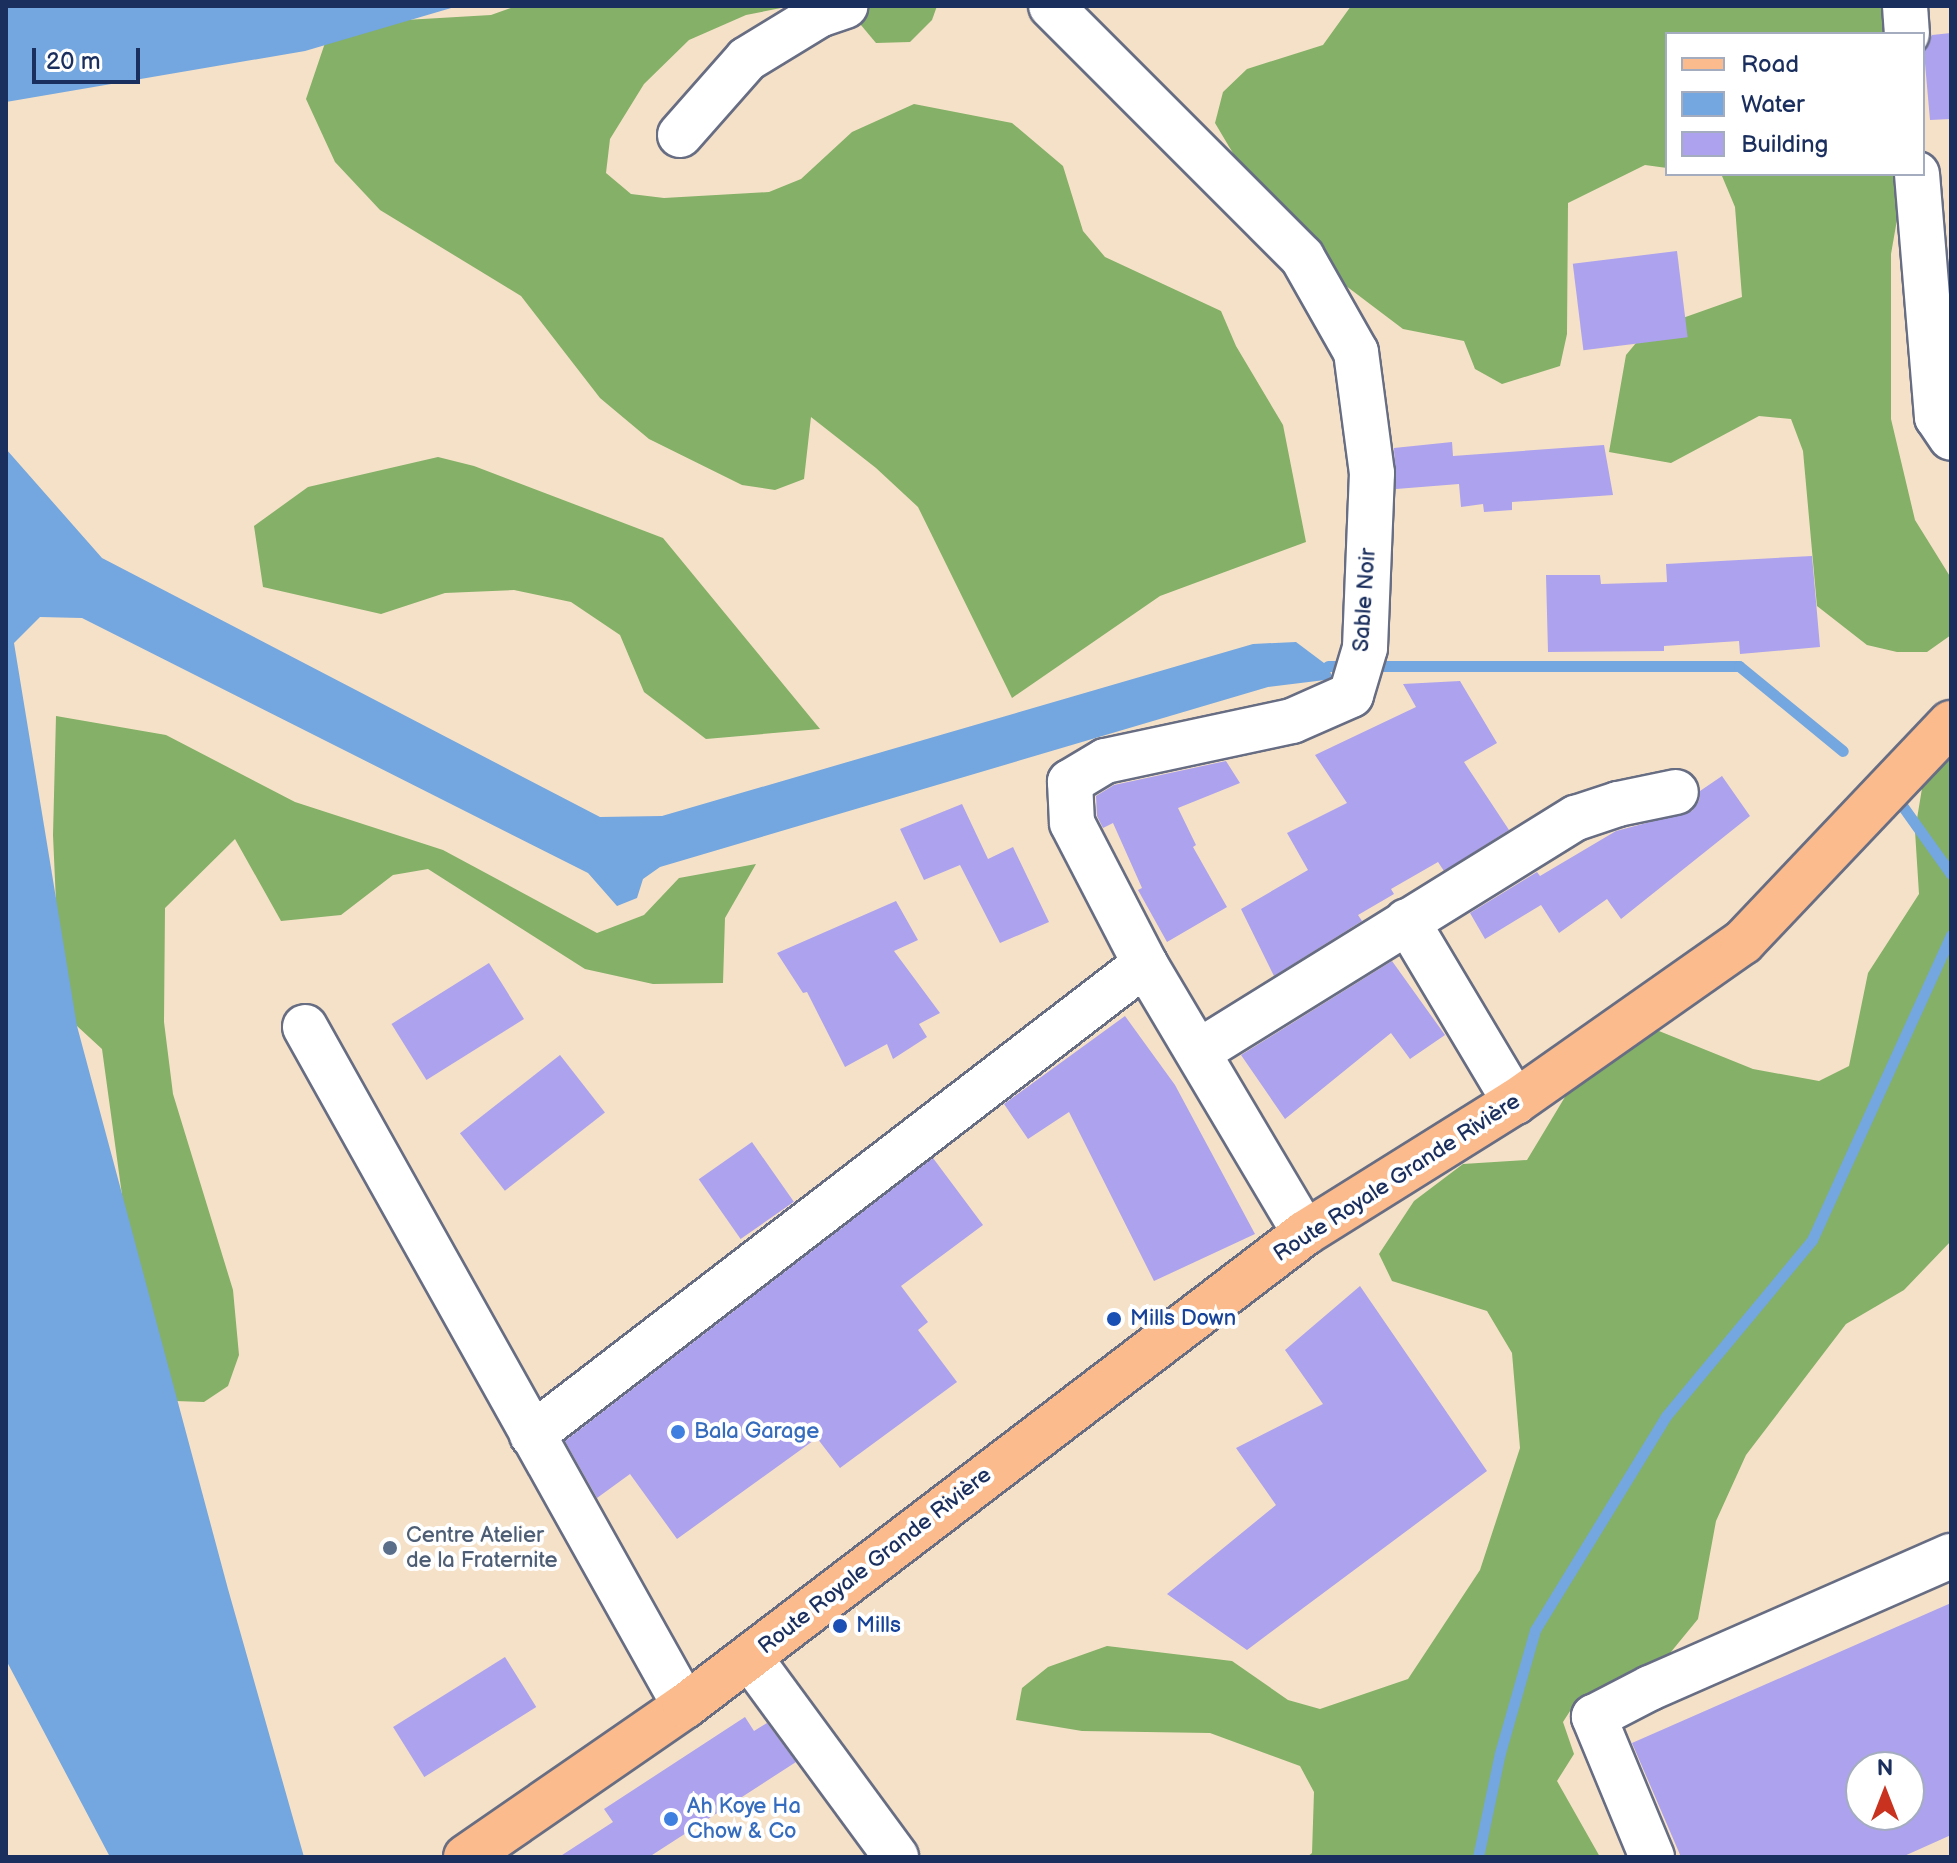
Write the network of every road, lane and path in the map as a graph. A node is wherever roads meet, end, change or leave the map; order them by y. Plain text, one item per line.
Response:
1 (845, 6) edge
2 (1051, 6) edge
3 (1905, 6) edge
4 (1907, 32) edge
5 (680, 135) dead end
6 (1929, 199) edge
7 (1949, 437) edge
8 (1951, 723) edge
9 (1676, 792) dead end
10 (1407, 921) junction
11 (1145, 964) junction
12 (305, 1027) dead end
13 (1198, 1052) junction
14 (1515, 1102) junction
15 (1305, 1233) junction
16 (532, 1435) junction
17 (1951, 1556) edge
18 (750, 1658) junction
19 (685, 1706) junction
20 (486, 1852) edge
21 (896, 1857) edge
22 (1652, 1857) edge

1 - 5 street
2 - 11 street, Sable Noir
3 - 4 street
6 - 7 street
8 - 14 main road, Route Royale Grande Rivière
9 - 10 street
10 - 13 street
10 - 14 street
11 - 13 street, Sable Noir
11 - 16 street
12 - 16 street
13 - 15 street, Sable Noir
14 - 15 main road, Route Royale Grande Rivière
15 - 18 main road, Route Royale Grande Rivière
16 - 19 street
17 - 22 street
18 - 19 main road, Route Royale Grande Rivière
18 - 21 street
19 - 20 main road, Route Royale Grande Rivière

